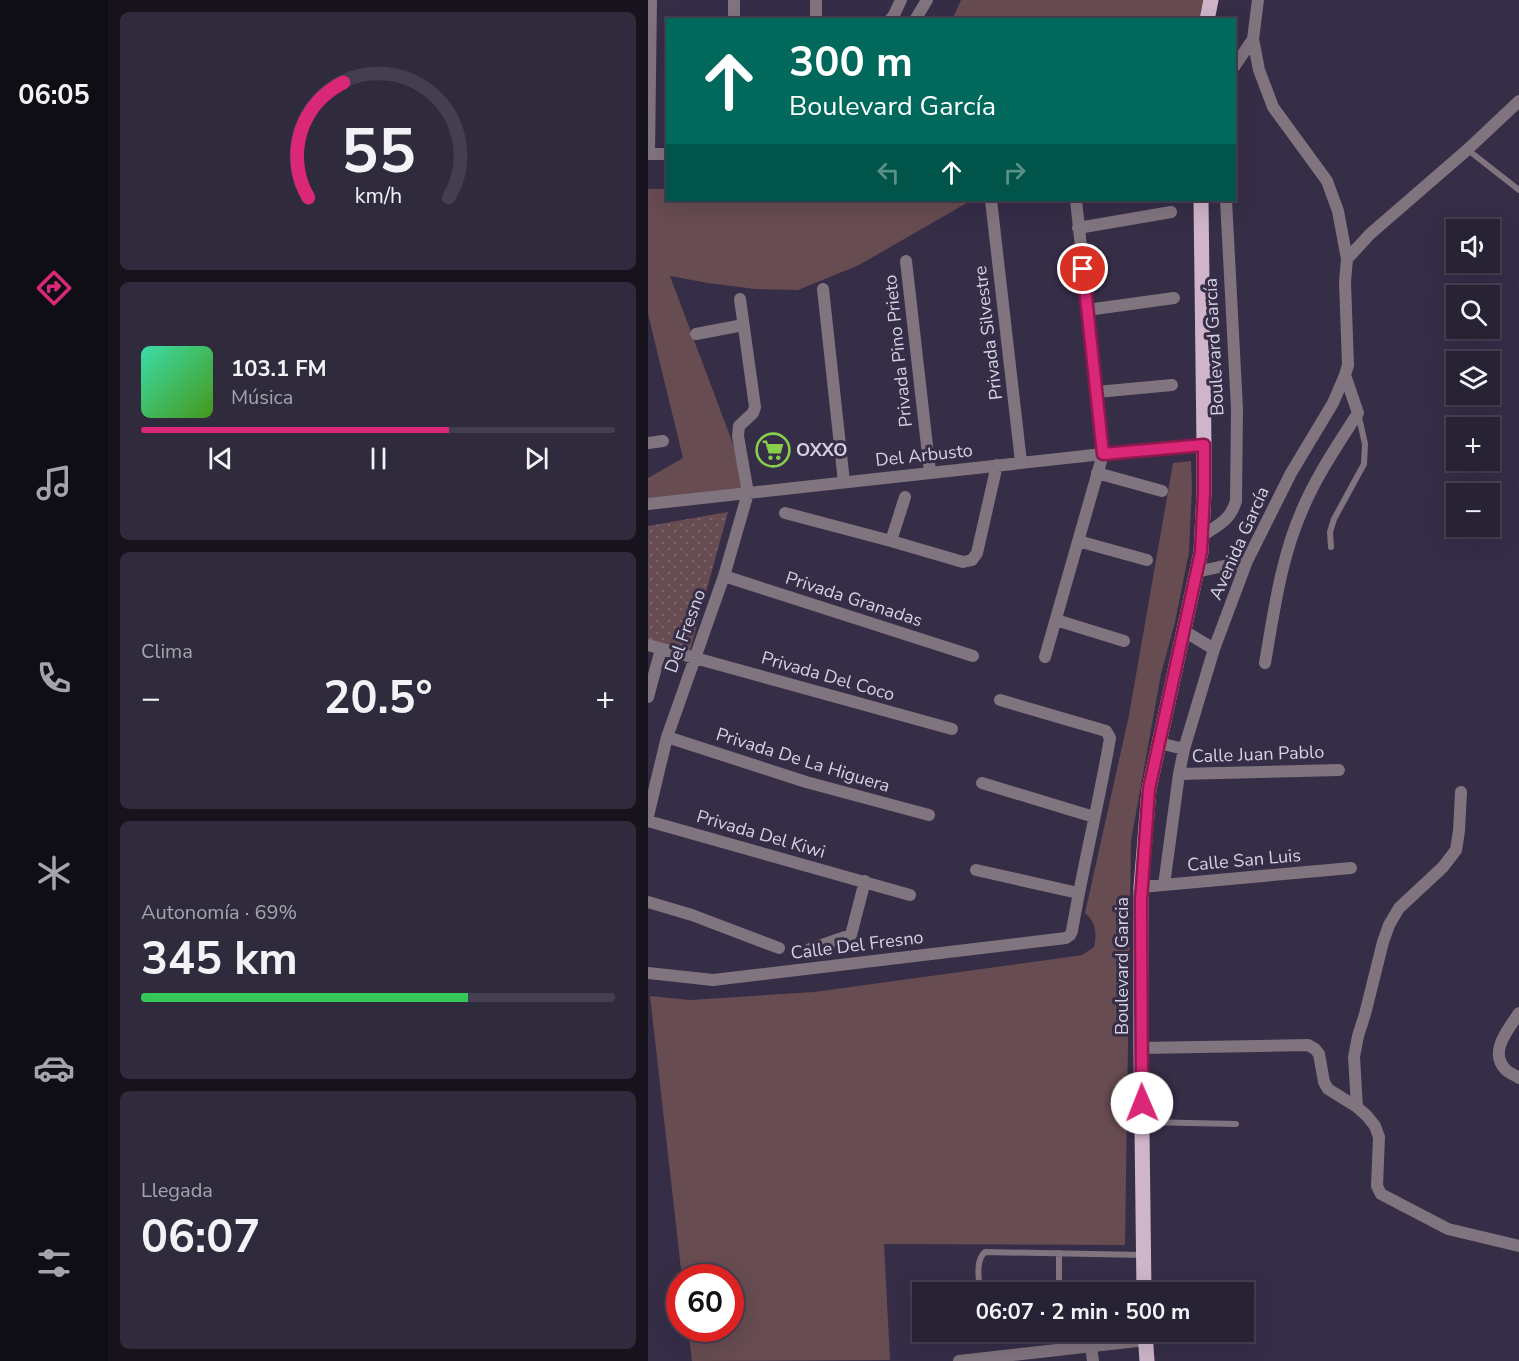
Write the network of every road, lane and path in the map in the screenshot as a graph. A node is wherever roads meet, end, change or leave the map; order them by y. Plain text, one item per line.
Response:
1 (651, 0) edge
2 (734, 0) edge
3 (816, 0) edge
4 (901, 0) edge
5 (927, 0) edge
6 (1211, 0) edge
7 (1258, 0) edge
8 (734, 18) edge
9 (816, 18) edge
10 (892, 18) edge
11 (916, 18) edge
12 (1207, 18) edge
13 (1253, 39) junction
14 (1236, 64) edge
15 (1519, 101) edge
16 (1467, 150) junction
17 (649, 154) edge
18 (666, 154) edge
19 (1519, 190) edge
20 (991, 201) edge
21 (1076, 201) edge
22 (1201, 201) edge
23 (1226, 201) edge
24 (1172, 212) dead end
25 (1078, 228) junction
26 (1347, 259) junction
27 (906, 261) dead end
28 (823, 289) dead end
29 (1174, 298) dead end
30 (740, 299) dead end
31 (1087, 310) junction
32 (743, 324) junction
33 (696, 334) dead end
34 (1345, 375) junction
35 (1172, 385) dead end
36 (1097, 392) junction
37 (1358, 413) junction
38 (663, 441) dead end
39 (648, 443) edge
40 (1204, 445) junction
41 (1103, 454) junction
42 (1021, 462) junction
43 (997, 465) junction
44 (930, 472) junction
45 (1097, 473) junction
46 (844, 482) junction
47 (1162, 491) dead end
48 (748, 493) junction
49 (905, 497) dead end
50 (648, 504) edge
51 (785, 513) dead end
52 (1202, 536) junction
53 (891, 541) junction
54 (1078, 541) junction
55 (1331, 547) dead end
56 (1147, 560) dead end
57 (1247, 561) junction
58 (1196, 572) junction
59 (724, 576) junction
60 (1056, 620) junction
61 (1184, 631) junction
62 (1124, 641) dead end
63 (648, 645) edge
64 (661, 649) junction
65 (1214, 649) junction
66 (974, 656) dead end
67 (694, 657) junction
68 (1045, 657) dead end
69 (1265, 663) dead end
70 (648, 697) edge
71 (1000, 700) dead end
72 (952, 729) dead end
73 (667, 737) junction
74 (1159, 743) junction
75 (1184, 749) junction
76 (1339, 770) dead end
77 (1179, 774) junction
78 (982, 783) dead end
79 (1461, 792) dead end
80 (929, 815) dead end
81 (1095, 817) junction
82 (648, 819) edge
83 (1351, 868) dead end
84 (976, 870) dead end
85 (865, 881) junction
86 (1164, 885) junction
87 (1141, 887) junction
88 (1078, 893) junction
89 (910, 895) dead end
90 (648, 902) edge
91 (778, 948) dead end
92 (810, 949) dead end
93 (648, 973) edge
94 (1519, 1013) edge
95 (1141, 1048) junction
96 (1519, 1078) edge
97 (1357, 1107) junction
98 (1142, 1122) junction
99 (1236, 1124) dead end
100 (1519, 1246) edge
101 (1059, 1253) junction
102 (1143, 1255) junction
103 (980, 1282) edge
104 (1059, 1282) edge
105 (1144, 1282) edge
106 (1113, 1342) edge
107 (1146, 1342) edge
108 (1091, 1346) junction
109 (959, 1361) edge
110 (1093, 1361) edge
111 (1147, 1361) edge

1 - 17 street
2 - 8 street
3 - 9 street
4 - 10 street
5 - 11 street
6 - 12 main road
7 - 13 street
13 - 14 street
13 - 26 street, Avenida García
15 - 16 street
16 - 19 lane
16 - 26 street
17 - 18 street
20 - 42 street, Privada Silvestre
21 - 25 street
22 - 40 main road, Boulevard García
23 - 52 street, Boulevard García
24 - 25 street
25 - 31 street
26 - 34 street, Avenida García
27 - 44 street, Privada Pino Prieto
28 - 46 street
29 - 31 street
30 - 32 street
31 - 36 street
32 - 33 street
32 - 48 street
34 - 37 street
34 - 57 street, Avenida García
35 - 36 street
36 - 41 street
37 - 55 lane
37 - 69 street
38 - 39 street
40 - 41 street, Del Arbusto
40 - 52 main road, Boulevard García
41 - 42 street, Del Arbusto
41 - 45 street
42 - 43 street, Del Arbusto
43 - 44 street, Del Arbusto
43 - 53 street
44 - 46 street, Del Arbusto
45 - 47 street
45 - 54 street
46 - 48 street, Del Arbusto
48 - 50 street, Del Arbusto
48 - 59 street, Del Fresno
49 - 53 street
51 - 53 street
52 - 58 main road, Boulevard Garcia
54 - 56 street
54 - 60 street
57 - 58 street
57 - 65 street, Avenida García
58 - 61 main road, Boulevard Garcia
59 - 66 street, Privada Granadas
59 - 67 street, Del Fresno
60 - 62 street
60 - 68 street
61 - 65 street
61 - 74 main road, Boulevard Garcia
63 - 64 street, Privada Del Coco
64 - 67 street, Privada Del Coco
64 - 70 street
65 - 75 street, Avenida García
67 - 72 street, Privada Del Coco
67 - 73 street, Del Fresno
71 - 81 street
73 - 80 street, Privada De La Higuera
73 - 82 street, Del Fresno
74 - 75 street
74 - 87 main road, Boulevard Garcia
75 - 77 street, Avenida García
76 - 77 street, Calle Juan Pablo
77 - 86 street, Avenida García
78 - 81 street
79 - 97 street
81 - 88 street
82 - 85 street, Privada Del Kiwi
83 - 86 street, Calle San Luis
84 - 88 street
85 - 89 street, Privada Del Kiwi
85 - 92 street
86 - 87 street, Calle San Luis
87 - 95 main road, Boulevard Garcia
88 - 93 street, Calle Del Fresno
90 - 91 street
94 - 96 street
95 - 97 street
95 - 98 main road, Boulevard Garcia
97 - 100 street
98 - 99 lane
98 - 102 main road, Boulevard Garcia
101 - 102 lane
101 - 103 lane
101 - 104 lane
102 - 105 main road, Boulevard Garcia
106 - 108 street
107 - 111 main road
108 - 109 street
108 - 110 street

